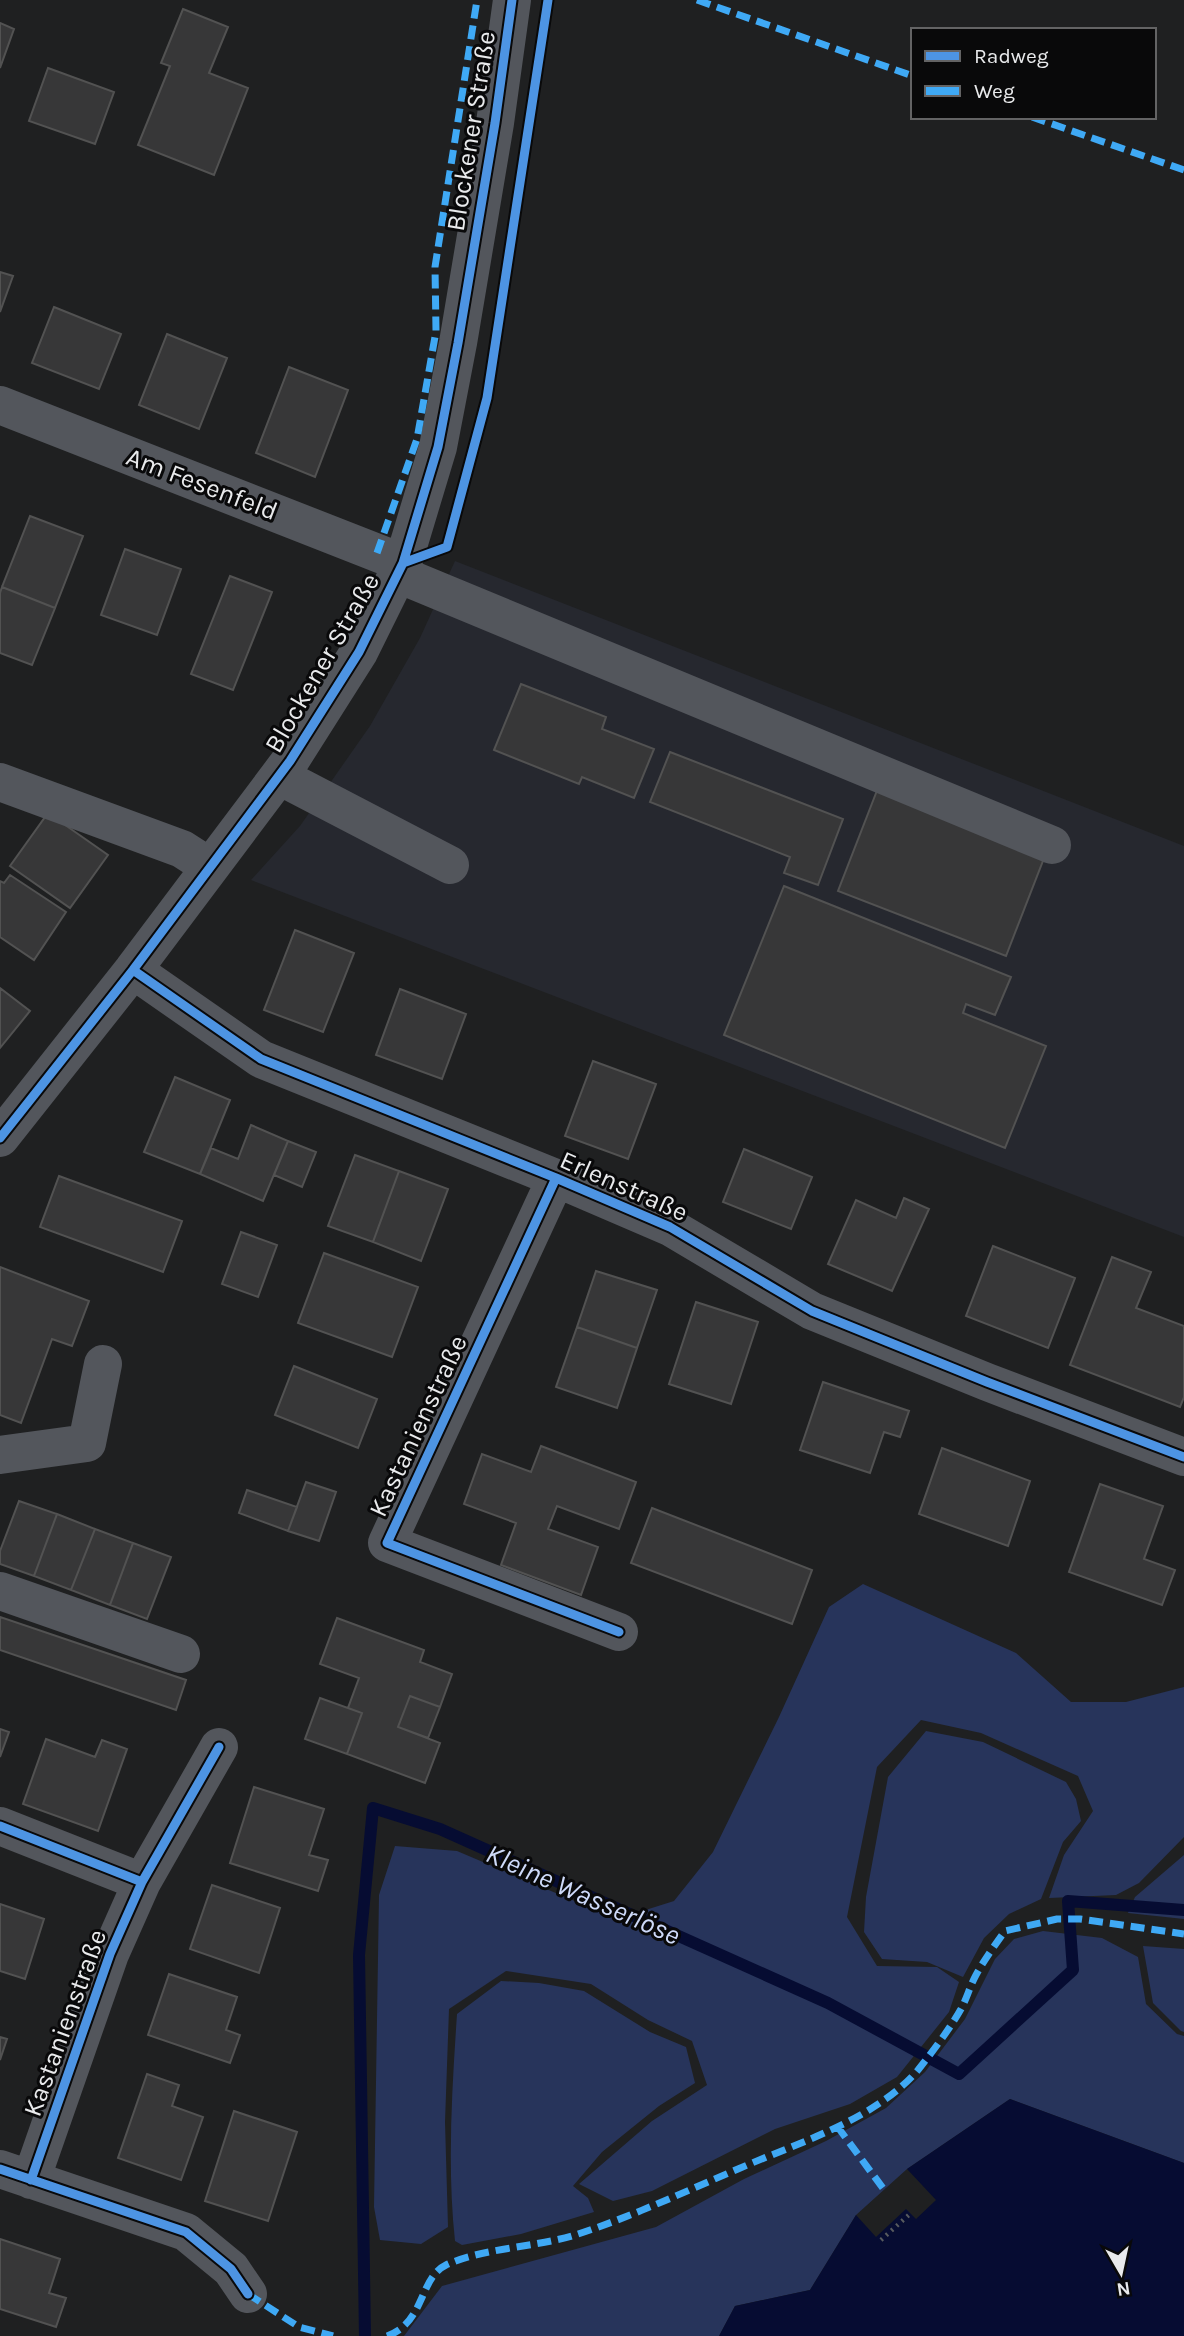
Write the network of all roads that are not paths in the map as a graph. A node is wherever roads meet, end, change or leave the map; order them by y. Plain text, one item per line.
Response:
1 (512, 0) edge
2 (0, 405) edge
3 (401, 569) junction
4 (279, 776) junction
5 (0, 782) edge
6 (1052, 845) dead end
7 (450, 864) dead end
8 (210, 867) junction
9 (133, 970) junction
10 (0, 1138) edge
11 (556, 1178) junction
12 (103, 1364) dead end
13 (0, 1455) edge
14 (1184, 1457) edge
15 (0, 1591) edge
16 (619, 1632) dead end
17 (181, 1654) dead end
18 (219, 1747) dead end
19 (0, 1826) edge
20 (142, 1882) junction
21 (15, 2174) edge
22 (248, 2294) dead end

1 - 3 street, Blockener Straße
2 - 3 street, Am Fesenfeld
3 - 4 street, Blockener Straße
3 - 6 street, Am Fesenfeld
4 - 7 street
4 - 8 street, Blockener Straße
5 - 8 street
8 - 9 street, Blockener Straße
9 - 10 street, Blockener Straße
9 - 11 street, Erlenstraße
11 - 14 street, Erlenstraße
11 - 16 street, Kastanienstraße
12 - 13 street
15 - 17 street
18 - 20 street, Kastanienstraße
19 - 20 street
20 - 21 street, Kastanienstraße
21 - 22 street

